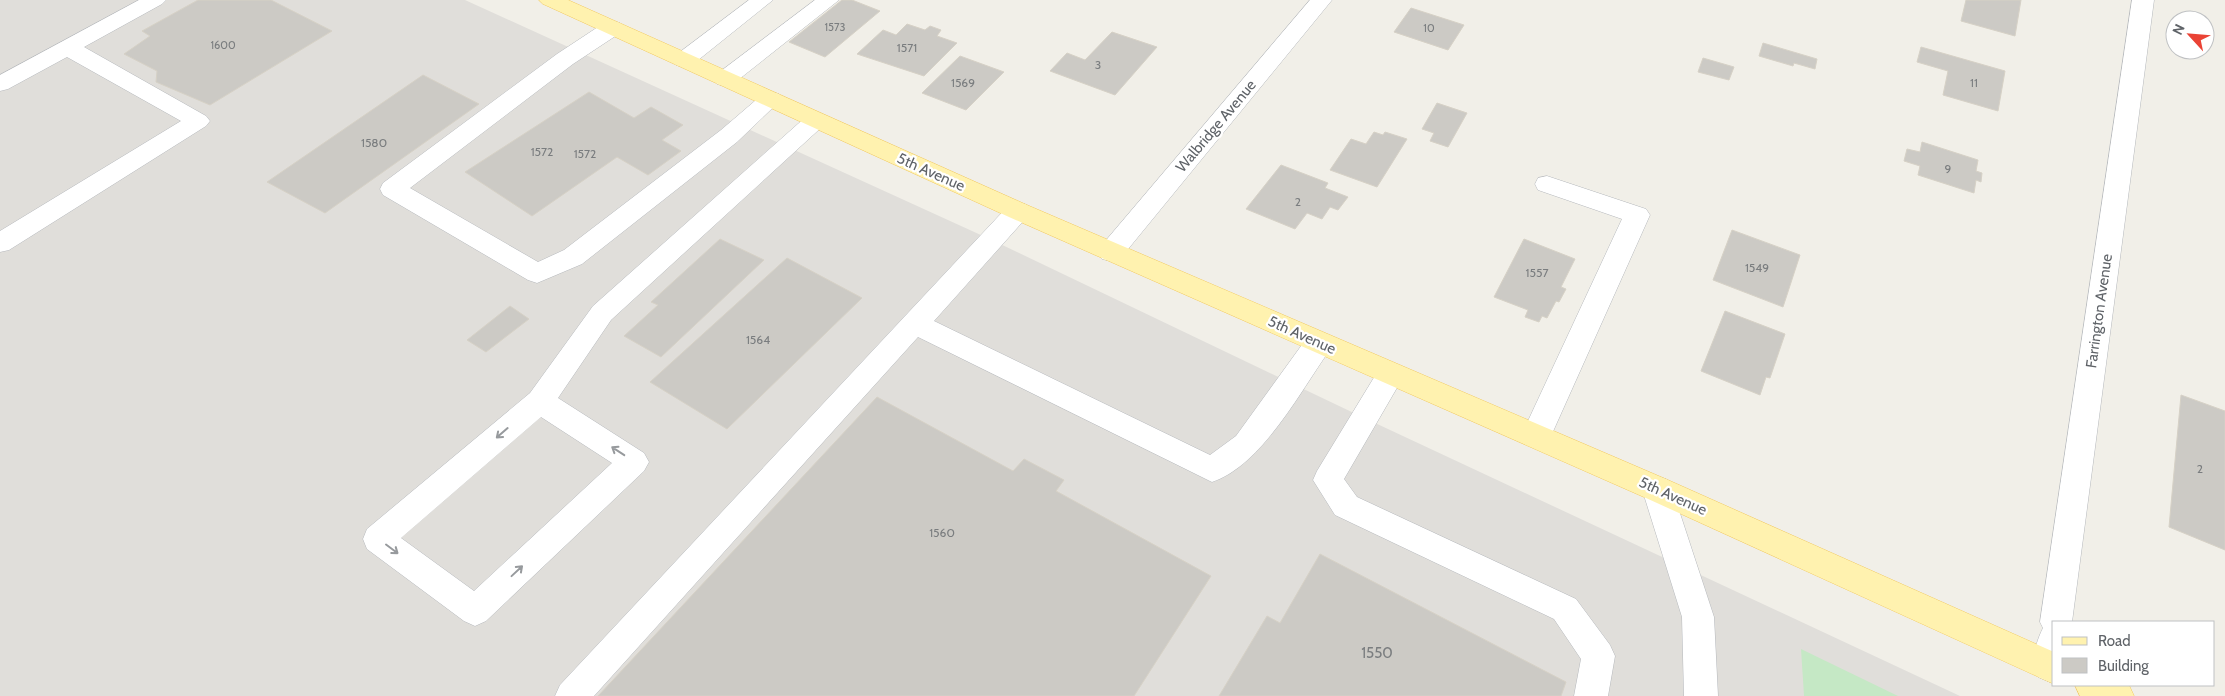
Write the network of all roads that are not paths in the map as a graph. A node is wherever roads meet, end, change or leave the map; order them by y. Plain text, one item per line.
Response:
1 (155, 0) edge
2 (550, 0) edge
3 (762, 0) edge
4 (828, 0) edge
5 (1322, 0) edge
6 (2143, 0) edge
7 (612, 28) junction
8 (67, 46) junction
9 (684, 60) junction
10 (725, 79) junction
11 (0, 84) edge
12 (771, 100) junction
13 (816, 120) junction
14 (1547, 184) dead end
15 (1018, 211) junction
16 (0, 243) edge
17 (1111, 252) junction
18 (914, 323) junction
19 (1318, 343) junction
20 (1391, 374) junction
21 (540, 401) junction
22 (1536, 436) junction
23 (1657, 489) junction
24 (2056, 621) edge
25 (2052, 658) edge
26 (2094, 686) edge
27 (572, 696) edge
28 (1591, 696) edge
29 (1701, 696) edge
30 (2118, 696) edge

1 - 8 street
2 - 7 main road, 5th Avenue
3 - 9 street
4 - 10 street
5 - 17 street, Walbridge Avenue
6 - 24 street, Farrington Avenue
7 - 9 main road, 5th Avenue
7 - 12 street
8 - 11 street
8 - 16 street
9 - 10 main road, 5th Avenue
10 - 12 main road, 5th Avenue
12 - 13 main road, 5th Avenue
13 - 15 main road, 5th Avenue
13 - 21 street
14 - 22 street
15 - 17 main road, 5th Avenue
15 - 18 street
17 - 19 main road, 5th Avenue
18 - 19 street
18 - 27 street
19 - 20 main road, 5th Avenue
20 - 22 main road, 5th Avenue
20 - 28 street
21 -> 21 street
22 - 23 main road, 5th Avenue
23 - 25 main road, 5th Avenue
23 - 29 street
26 - 30 main road

